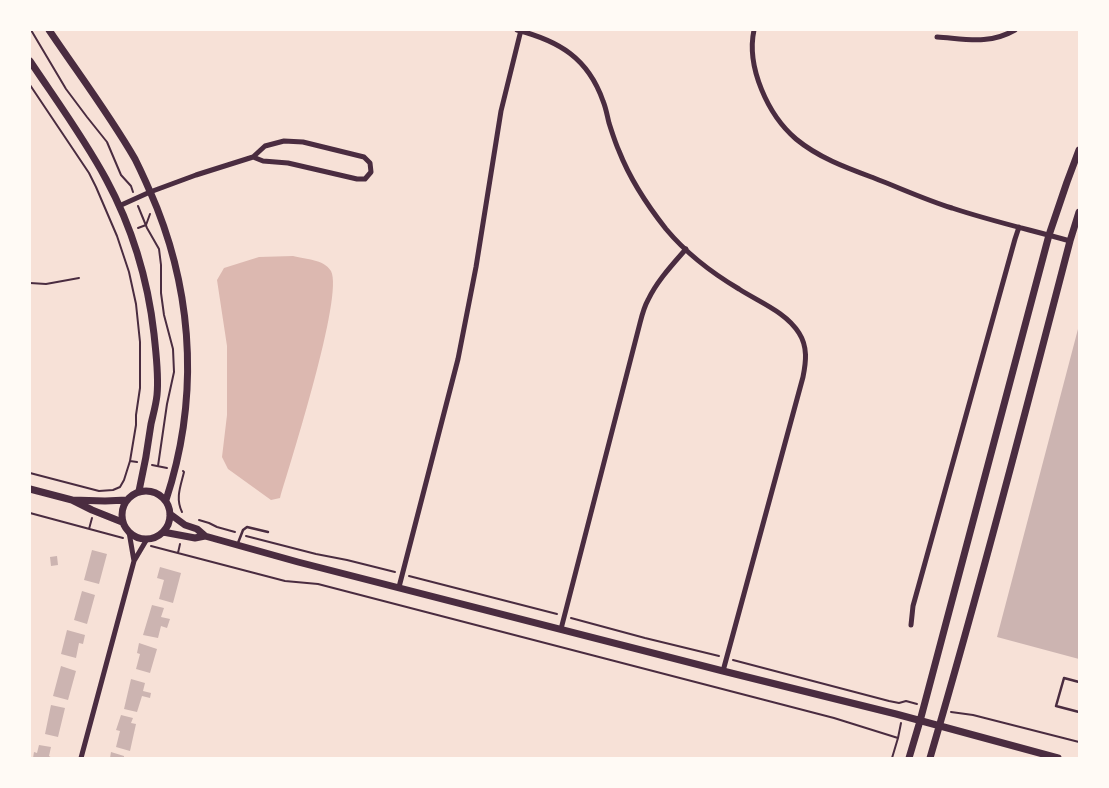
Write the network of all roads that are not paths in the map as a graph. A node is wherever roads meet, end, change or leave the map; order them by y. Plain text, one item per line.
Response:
1 (49, 30) edge
2 (519, 30) edge
3 (754, 30) edge
4 (1015, 30) edge
5 (937, 37) dead end
6 (30, 62) edge
7 (1079, 150) edge
8 (253, 157) junction
9 (150, 192) junction
10 (118, 206) junction
11 (1079, 212) edge
12 (1019, 228) junction
13 (1050, 235) junction
14 (1070, 241) junction
15 (686, 249) junction
16 (30, 489) edge
17 (139, 491) junction
18 (72, 500) junction
19 (127, 500) junction
20 (166, 500) junction
21 (170, 514) junction
22 (122, 522) junction
23 (163, 532) junction
24 (268, 532) dead end
25 (128, 536) junction
26 (205, 536) junction
27 (148, 542) junction
28 (238, 545) junction
29 (134, 561) junction
30 (399, 587) junction
31 (911, 625) dead end
32 (561, 629) junction
33 (723, 671) junction
34 (1079, 682) edge
35 (1079, 712) edge
36 (920, 721) junction
37 (940, 727) junction
38 (82, 758) edge
39 (909, 758) edge
40 (930, 758) edge
41 (1058, 758) edge

1 - 9 street
2 - 15 street
2 - 30 street
3 - 12 street
4 - 5 street
6 - 10 street
7 - 13 street
8 - 8 street
8 - 9 street
9 - 10 street
9 - 20 street
10 - 17 street
11 - 14 street
12 - 13 street
12 - 31 street
13 - 14 street
13 - 36 street
14 - 37 street
15 - 32 street
15 - 33 street
16 - 18 street
17 - 19 street
17 - 20 street
18 - 19 street
18 - 22 street
19 - 22 street
20 - 21 street
21 - 23 street
21 - 26 street
22 - 25 street
23 - 26 street
23 - 27 street
24 - 28 lane
25 - 27 street
25 - 29 street
26 - 28 street
27 - 29 street
28 - 30 street
29 - 38 street
30 - 32 street
32 - 33 street
33 - 36 street
34 - 35 lane
36 - 37 street
36 - 39 street
37 - 40 street
37 - 41 street

